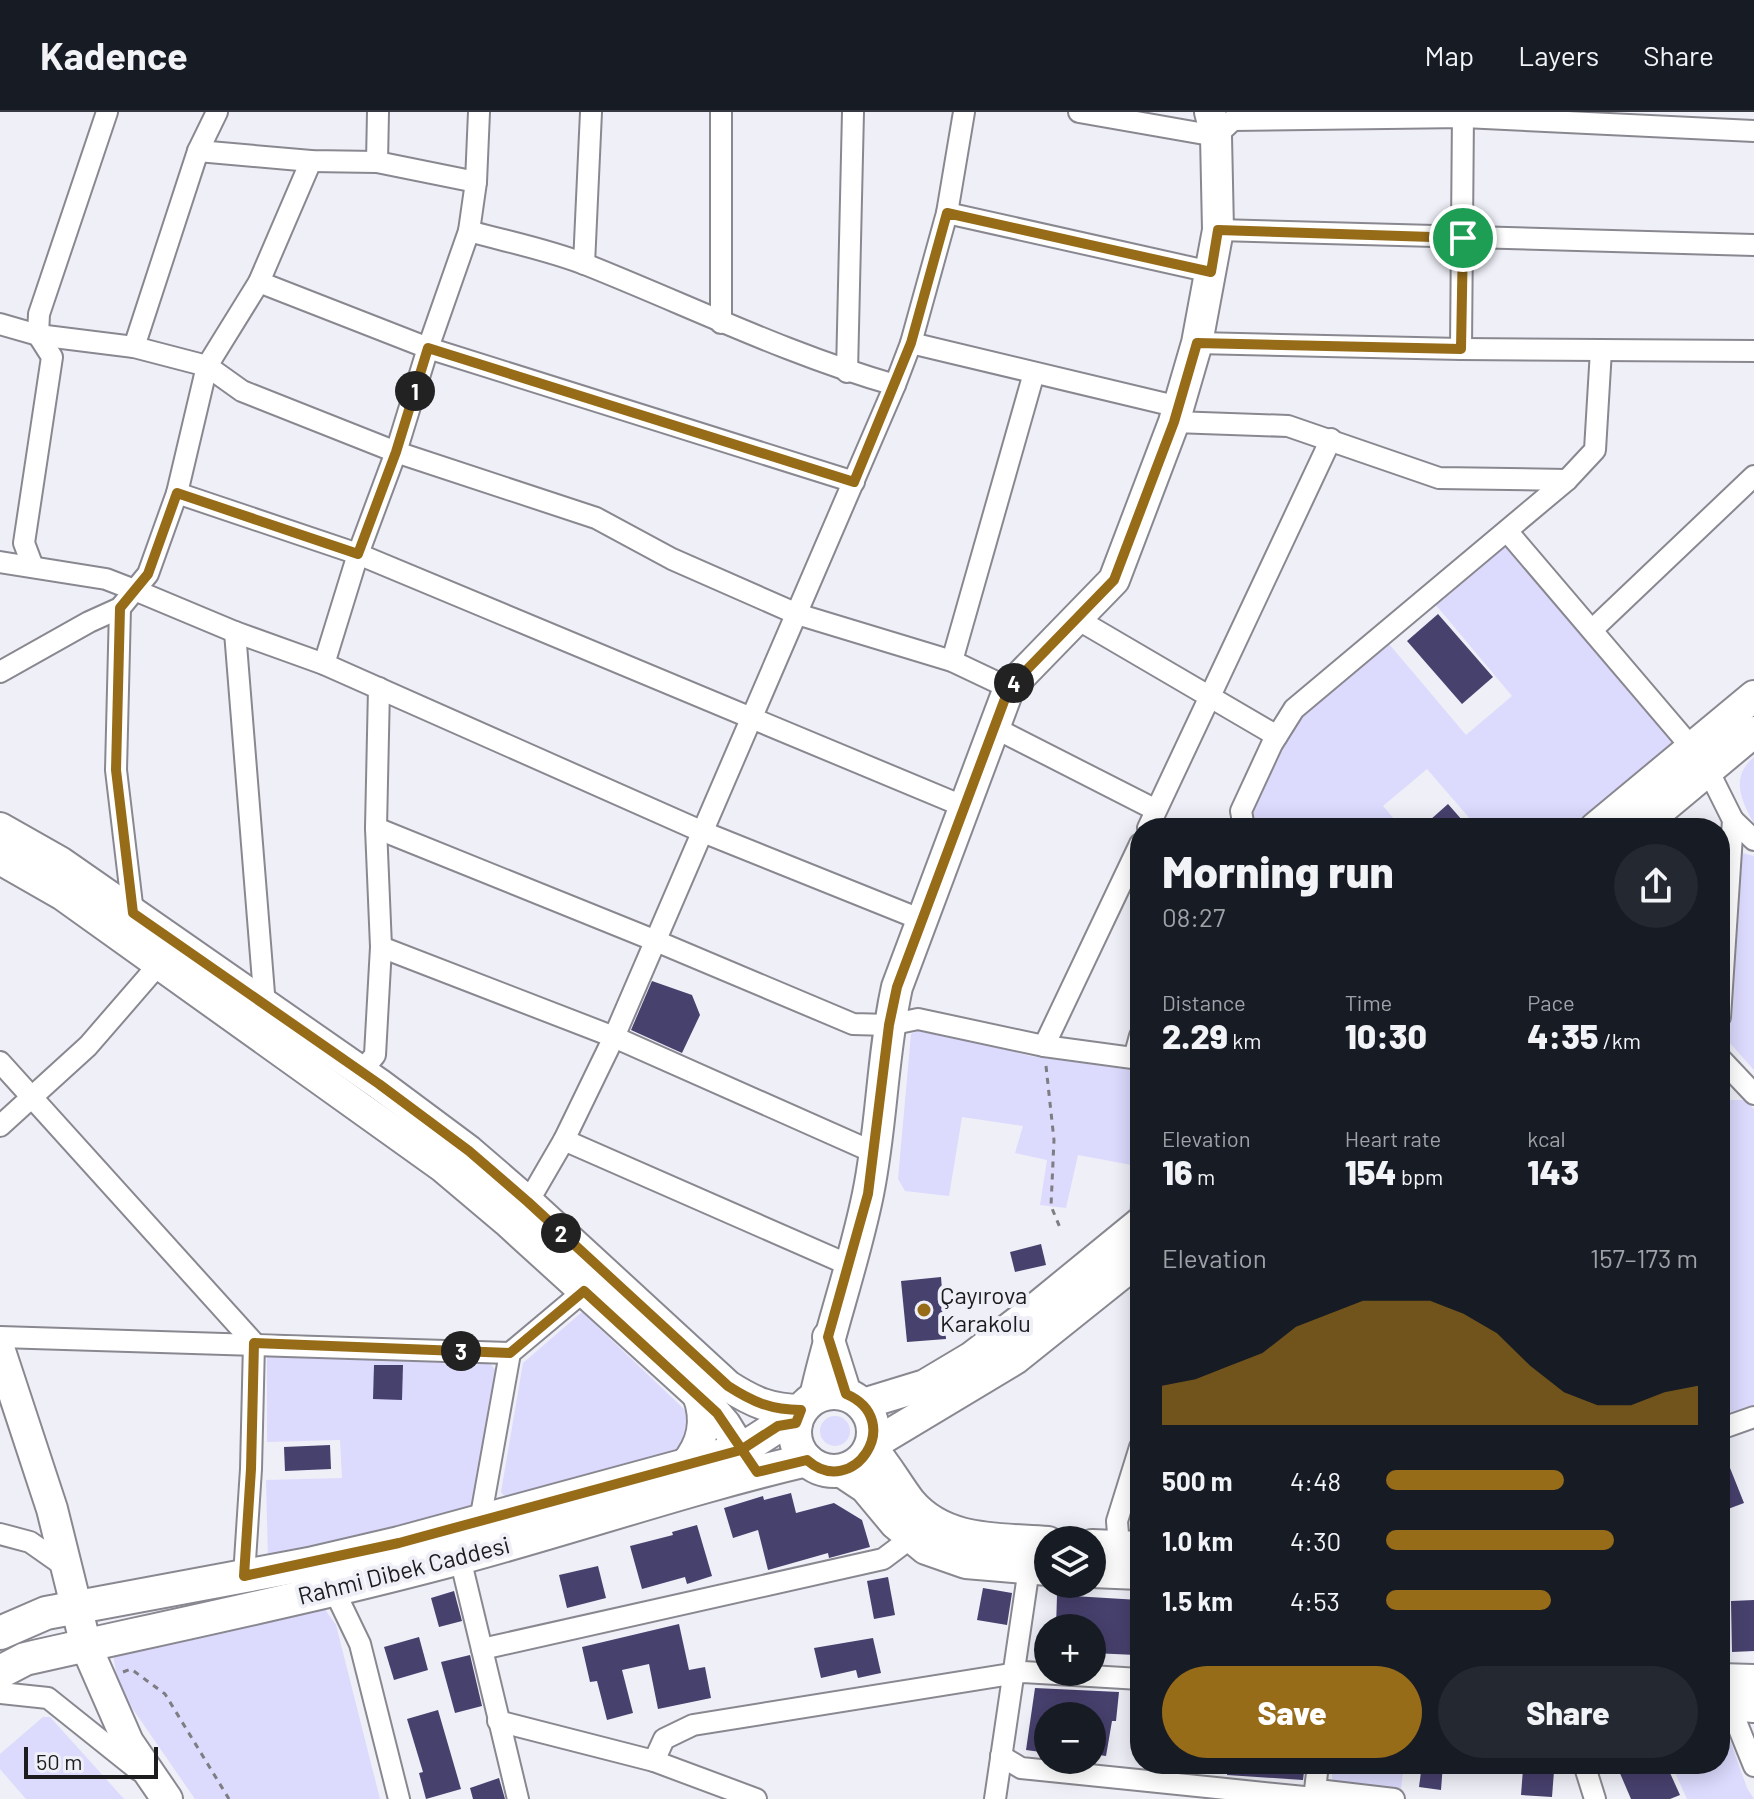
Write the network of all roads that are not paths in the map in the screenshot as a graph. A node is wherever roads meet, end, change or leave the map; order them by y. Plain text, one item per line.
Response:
1 (107, 112) edge
2 (217, 112) edge
3 (378, 112) edge
4 (479, 112) edge
5 (591, 112) edge
6 (721, 112) edge
7 (853, 112) edge
8 (964, 112) edge
9 (1084, 113) edge
10 (1464, 114) edge
11 (1213, 124) edge
12 (1754, 131) edge
13 (198, 151) junction
14 (311, 161) junction
15 (377, 162) junction
16 (476, 182) junction
17 (947, 213) junction
18 (1218, 230) junction
19 (469, 231) junction
20 (1463, 238) junction
21 (1754, 245) edge
22 (584, 264) junction
23 (1211, 272) junction
24 (259, 282) junction
25 (721, 323) junction
26 (0, 324) edge
27 (38, 335) junction
28 (911, 343) junction
29 (1197, 343) junction
30 (134, 347) junction
31 (428, 348) junction
32 (1461, 349) junction
33 (1601, 350) junction
34 (1754, 351) edge
35 (207, 366) junction
36 (847, 372) junction
37 (1034, 373) junction
38 (895, 385) junction
39 (1176, 415) junction
40 (1331, 439) junction
41 (396, 452) junction
42 (1754, 476) edge
43 (1567, 480) junction
44 (854, 482) junction
45 (177, 493) junction
46 (1507, 531) junction
47 (358, 554) junction
48 (0, 562) edge
49 (33, 567) junction
50 (137, 591) junction
51 (120, 608) junction
52 (797, 614) junction
53 (1077, 619) junction
54 (1592, 630) junction
55 (235, 632) junction
56 (952, 661) junction
57 (324, 664) junction
58 (0, 672) edge
59 (379, 688) junction
60 (1009, 688) junction
61 (1754, 696) edge
62 (1210, 697) junction
63 (753, 717) junction
64 (995, 728) junction
65 (1754, 732) edge
66 (1277, 736) junction
67 (1700, 759) junction
68 (965, 807) junction
69 (1150, 818) edge
70 (1152, 818) edge
71 (1242, 818) edge
72 (1610, 818) edge
73 (1648, 818) edge
74 (1733, 820) junction
75 (0, 828) edge
76 (376, 828) junction
77 (703, 832) junction
78 (1754, 840) edge
79 (1730, 856) edge
80 (0, 859) edge
81 (1130, 865) edge
82 (133, 913) junction
83 (922, 920) junction
84 (656, 941) junction
85 (381, 947) junction
86 (159, 964) junction
87 (265, 1006) junction
88 (889, 1025) junction
89 (614, 1037) junction
90 (1044, 1046) junction
91 (1130, 1057) edge
92 (0, 1062) edge
93 (1730, 1069) edge
94 (361, 1072) junction
95 (1754, 1094) edge
96 (32, 1096) junction
97 (0, 1126) edge
98 (564, 1140) junction
99 (873, 1152) junction
100 (528, 1202) junction
101 (1130, 1231) edge
102 (849, 1265) junction
103 (1130, 1267) edge
104 (584, 1291) junction
105 (0, 1337) edge
106 (254, 1343) junction
107 (0, 1351) edge
108 (510, 1353) junction
109 (698, 1395) junction
110 (824, 1406) junction
111 (1754, 1417) edge
112 (1730, 1425) edge
113 (871, 1446) junction
114 (807, 1460) junction
115 (749, 1461) junction
116 (685, 1465) junction
117 (842, 1471) junction
118 (1130, 1479) edge
119 (480, 1521) junction
120 (0, 1534) edge
121 (911, 1538) junction
122 (1117, 1547) edge
123 (460, 1558) junction
124 (1034, 1558) edge
125 (1034, 1560) edge
126 (67, 1568) junction
127 (1106, 1572) edge
128 (1130, 1573) edge
129 (244, 1576) junction
130 (334, 1590) junction
131 (1034, 1591) edge
132 (77, 1608) junction
133 (0, 1633) edge
134 (86, 1646) junction
135 (482, 1649) junction
136 (0, 1672) edge
137 (1013, 1674) junction
138 (1130, 1678) edge
139 (1754, 1681) edge
140 (0, 1693) edge
141 (1731, 1698) edge
142 (498, 1721) junction
143 (1001, 1756) junction
144 (654, 1761) junction
145 (1754, 1766) edge
146 (1317, 1774) edge
147 (1587, 1774) edge
148 (164, 1794) edge
149 (399, 1799) edge
150 (518, 1799) edge
151 (756, 1799) edge
152 (995, 1799) edge
153 (1314, 1799) edge
154 (1394, 1799) edge
155 (1595, 1799) edge

1 - 27 street
2 - 13 street
3 - 15 street
4 - 16 street
5 - 22 street
6 - 25 street
7 - 36 street
8 - 17 street
9 - 11 street
10 - 11 street
10 - 12 street
10 - 20 street
11 - 18 main road
13 - 14 street
13 - 30 street
14 - 15 street
14 - 24 street
15 - 16 street
16 - 19 street
17 - 23 street
17 - 28 street
18 - 20 street
18 - 23 main road
19 - 22 street
19 - 31 street
20 - 21 street
20 - 32 street
22 - 25 street
23 - 29 main road
24 - 31 street
24 - 35 street
25 - 36 street
26 - 27 street
27 - 30 street
27 - 49 street
28 - 37 street
28 - 38 street
29 - 32 street
29 - 39 main road
30 - 35 street
31 - 41 street
31 - 44 street
32 - 33 street
33 - 34 street
33 - 43 street
35 - 41 street
35 - 45 street
36 - 38 street
37 - 39 street
37 - 56 street
38 - 44 street
39 - 40 street
39 - 53 main road
40 - 43 street
40 - 62 street
41 - 47 street
41 - 52 street
42 - 54 street
43 - 46 street
44 - 52 street
45 - 47 street
45 - 50 street
46 - 54 street
46 - 66 street
47 - 57 street
47 - 63 street
48 - 49 street
49 - 50 street
50 - 51 street
50 - 55 street
51 - 58 street
51 - 82 street
52 - 56 street
52 - 63 street
53 - 60 main road
53 - 62 street
54 - 67 street
55 - 57 street
55 - 87 street
56 - 60 street
57 - 59 street
59 - 76 street
59 - 77 street
60 - 64 main road
61 - 67 main road
62 - 66 street
62 - 70 street
63 - 68 street
63 - 77 street
64 - 68 main road
64 - 69 street
65 - 67 main road
66 - 71 street
67 - 72 main road
67 - 73 main road
67 - 74 street
68 - 83 main road
74 - 78 street
74 - 79 street
75 - 82 main road
76 - 84 street
76 - 85 street
77 - 83 street
77 - 84 street
80 - 86 main road
81 - 90 street
82 - 87 main road
83 - 88 main road
84 - 88 street
84 - 89 street
85 - 89 street
85 - 94 street
86 - 96 street
86 - 104 main road
87 - 94 main road
88 - 90 street
88 - 99 main road
89 - 98 street
89 - 99 street
90 - 91 street
92 - 96 street
93 - 95 street
94 - 100 main road
96 - 97 street
96 - 106 street
98 - 100 street
98 - 102 street
99 - 102 main road
100 - 110 main road
101 - 110 main road, Rahmi Dibek Caddesi
102 - 110 main road
103 - 113 main road
104 - 108 street
104 - 109 main road
105 - 106 street
106 - 108 street
106 - 129 street
107 - 126 main road
108 - 119 street
109 - 115 main road
109 - 116 main road
110 - 113 main road
110 - 114 main road
110 - 115 main road, Rahmi Dibek Caddesi
111 - 112 street
113 - 117 main road
113 - 124 main road
114 - 115 main road, Rahmi Dibek Caddesi
114 - 117 main road
115 - 116 main road, Rahmi Dibek Caddesi
115 - 123 main road, Rahmi Dibek Caddesi
116 - 119 main road, Rahmi Dibek Caddesi
117 - 121 main road
118 - 122 street
119 - 129 main road, Rahmi Dibek Caddesi
120 - 126 street
121 - 125 main road
121 - 135 street
123 - 130 main road, Rahmi Dibek Caddesi
123 - 135 street
126 - 132 main road
127 - 128 main road
129 - 132 main road, Rahmi Dibek Caddesi
130 - 134 main road, Rahmi Dibek Caddesi
130 - 149 street
131 - 137 street
132 - 133 main road, Rahmi Dibek Caddesi
132 - 134 main road
134 - 136 main road, Rahmi Dibek Caddesi
134 - 148 main road
135 - 142 street
137 - 138 street
137 - 143 street
137 - 144 street
139 - 141 main road
140 - 148 street
141 - 145 street
142 - 144 street
142 - 150 street
143 - 152 street
143 - 153 street
144 - 151 street
146 - 153 street
147 - 155 street
153 - 154 street

